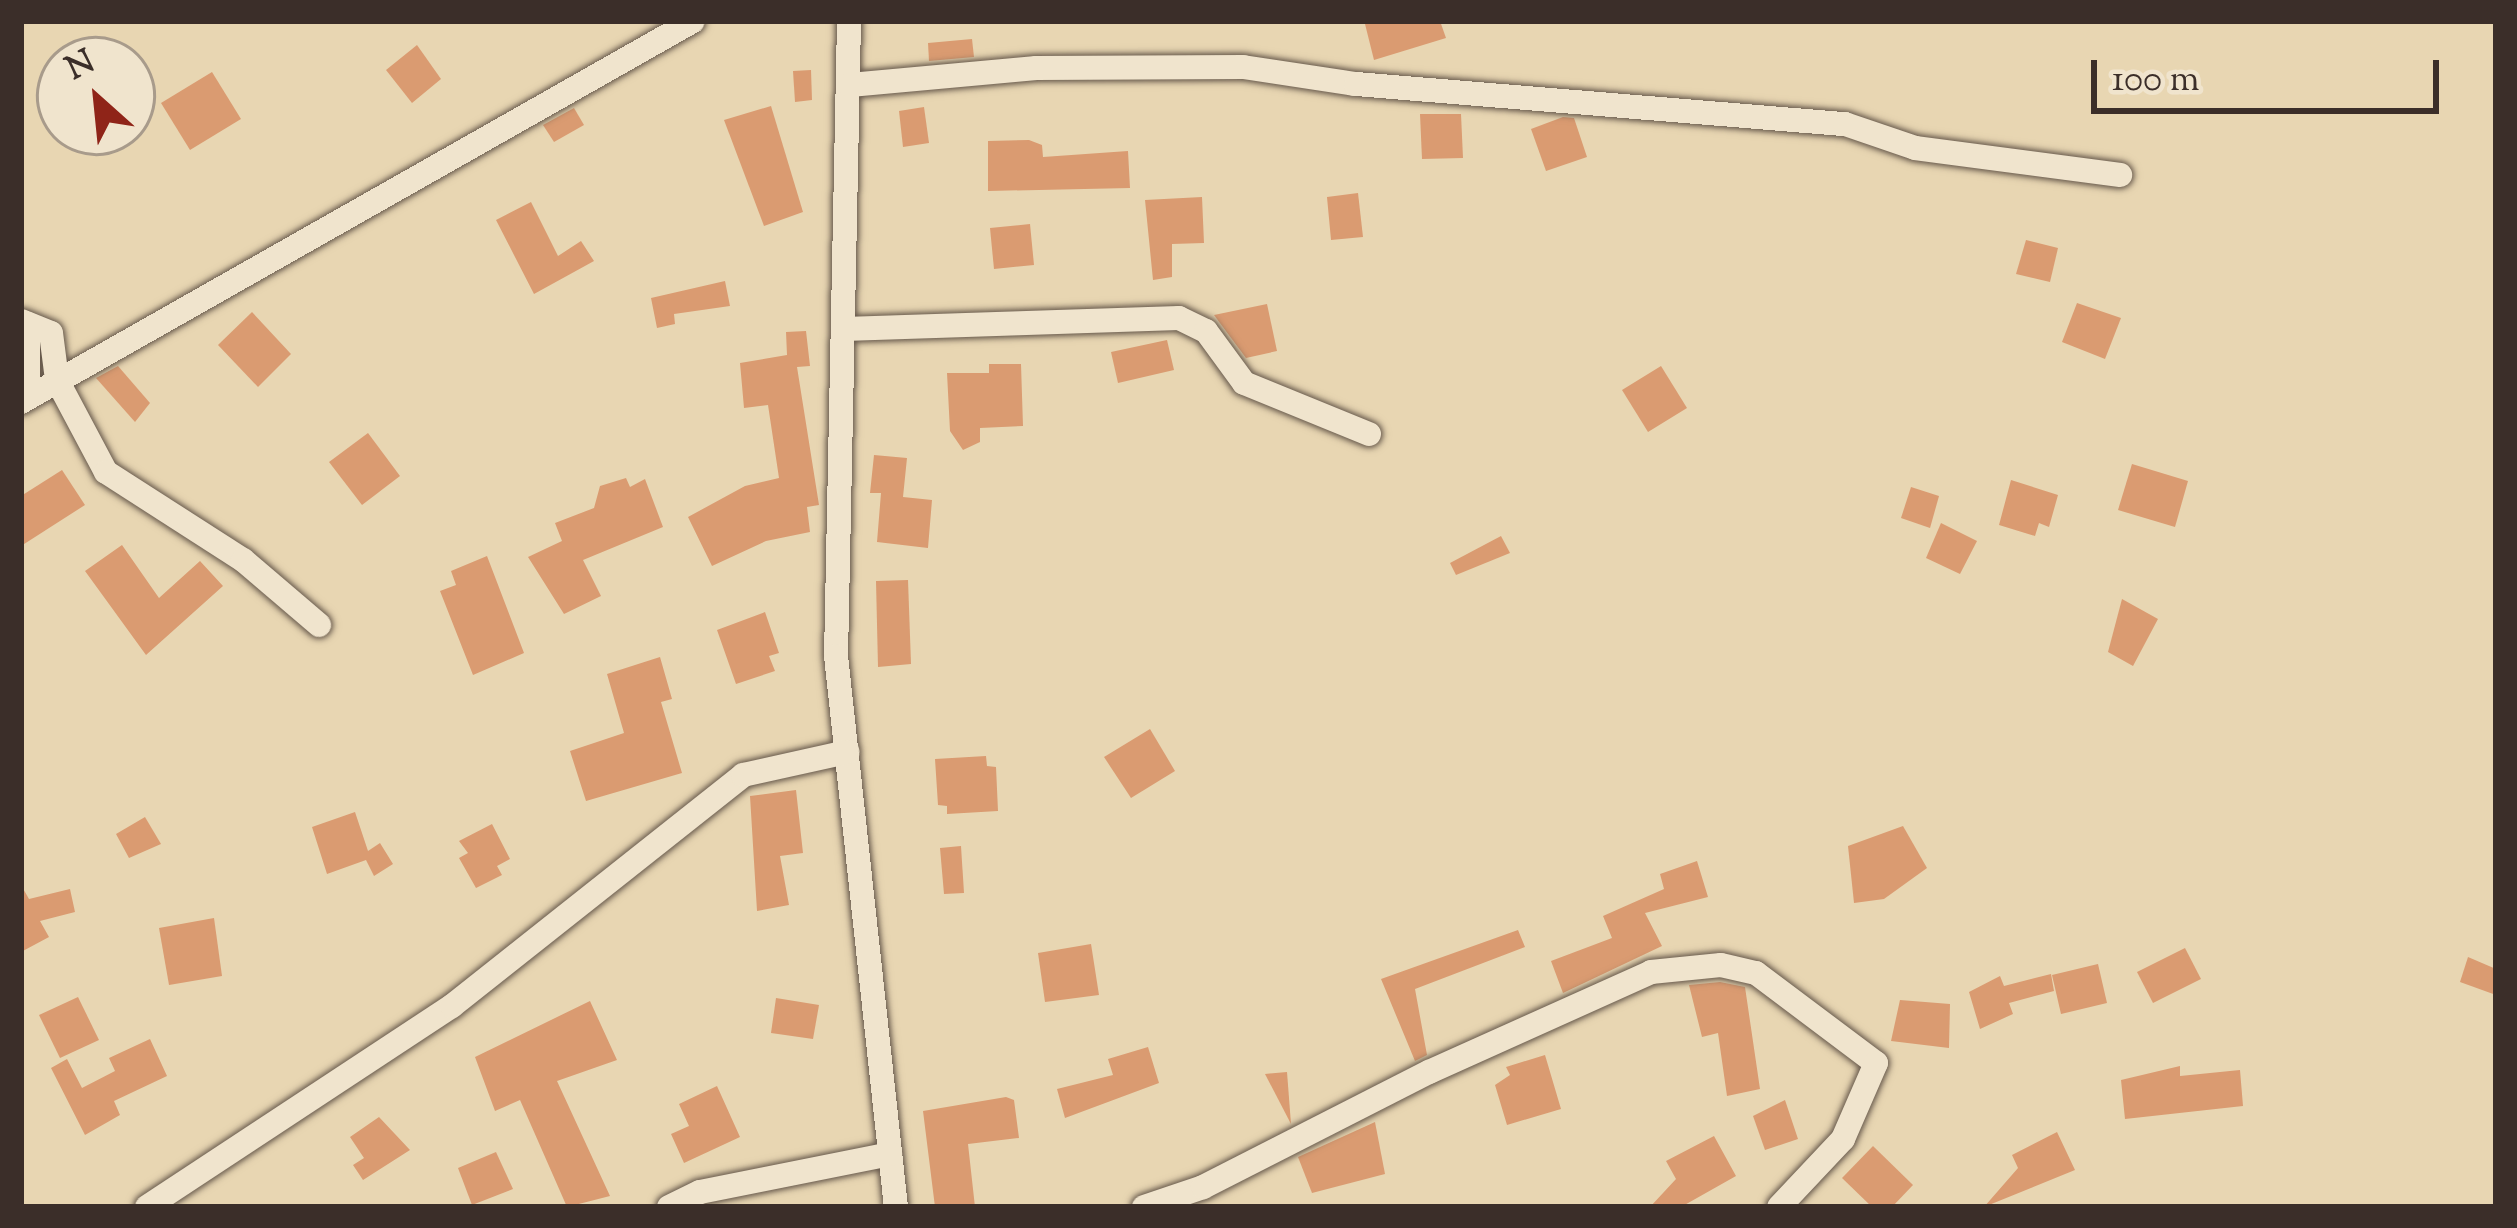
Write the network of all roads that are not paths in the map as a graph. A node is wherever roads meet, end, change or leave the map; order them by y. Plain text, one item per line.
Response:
1 (693, 21) edge
2 (849, 21) edge
3 (850, 85) junction
4 (2120, 175) dead end
5 (25, 323) edge
6 (844, 328) junction
7 (57, 380) junction
8 (25, 399) edge
9 (1369, 434) dead end
10 (320, 626) dead end
11 (847, 752) junction
12 (890, 1154) junction
13 (147, 1207) edge
14 (669, 1207) edge
15 (896, 1207) edge
16 (1144, 1207) edge
17 (1779, 1207) edge

1 - 7 street
2 - 3 street
3 - 4 street
3 - 6 street
5 - 7 street
5 - 8 street
6 - 9 street
6 - 11 street
7 - 8 street
7 - 10 street
11 - 12 street
11 - 13 street
12 - 14 street
12 - 15 street
16 - 17 street

